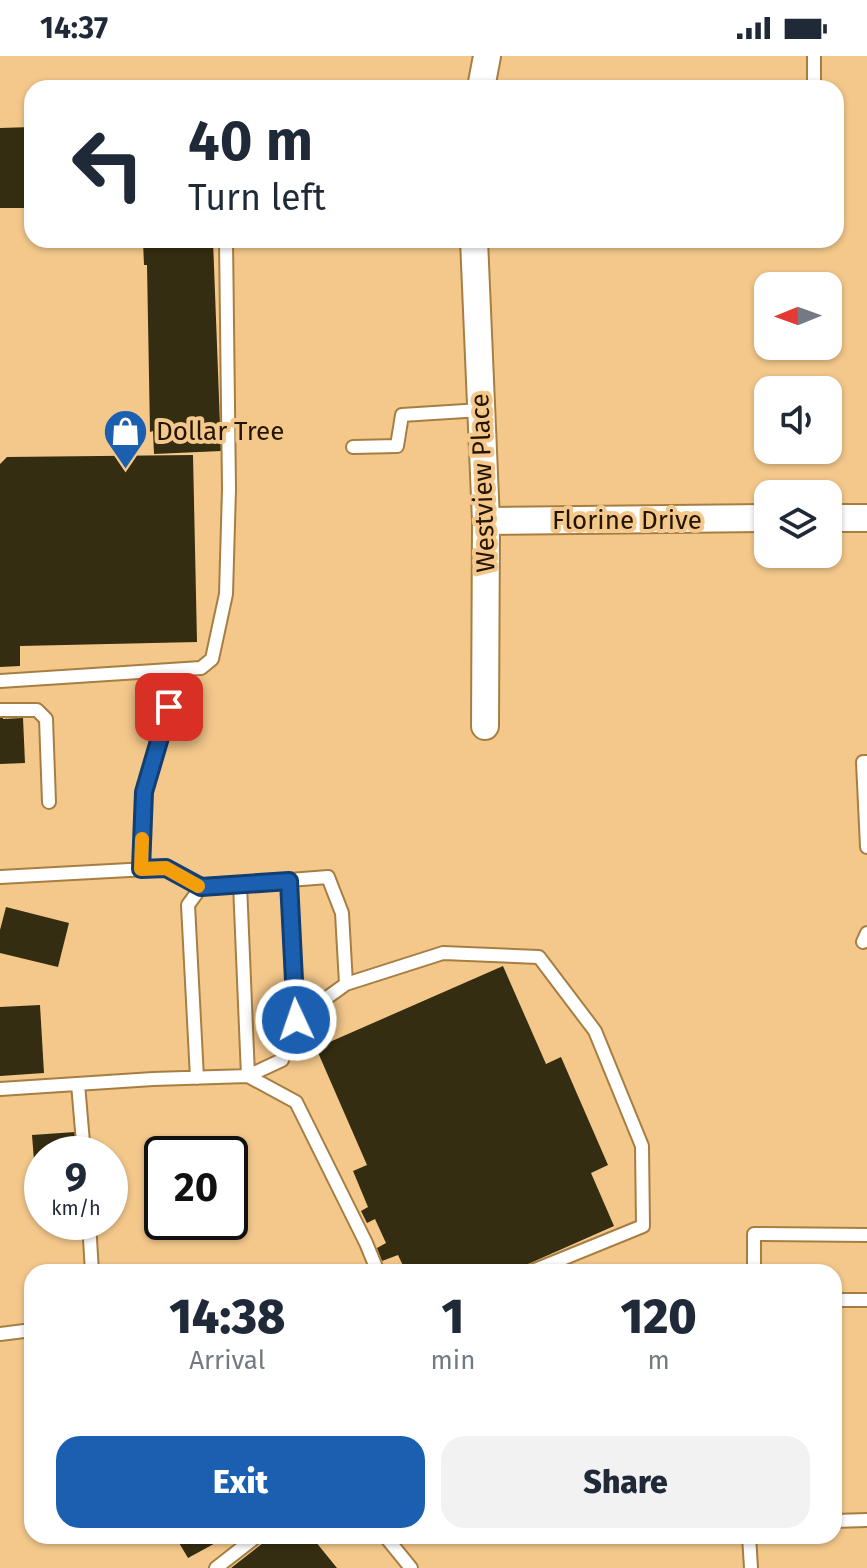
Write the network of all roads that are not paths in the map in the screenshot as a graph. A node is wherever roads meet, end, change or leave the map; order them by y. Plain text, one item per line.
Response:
1 (487, 56) edge
2 (814, 56) edge
3 (482, 80) edge
4 (814, 80) edge
5 (226, 248) edge
6 (474, 248) edge
7 (481, 410) junction
8 (353, 447) dead end
9 (754, 518) edge
10 (842, 518) edge
11 (867, 518) edge
12 (486, 521) junction
13 (0, 681) edge
14 (169, 707) dead end
15 (0, 710) edge
16 (485, 726) dead end
17 (867, 762) edge
18 (49, 802) dead end
19 (867, 847) edge
20 (141, 869) junction
21 (0, 877) edge
22 (289, 881) junction
23 (240, 884) junction
24 (201, 887) junction
25 (346, 984) junction
26 (296, 1020) junction
27 (248, 1076) junction
28 (197, 1078) junction
29 (78, 1084) junction
30 (0, 1089) edge
31 (82, 1136) edge
32 (867, 1235) edge
33 (90, 1240) edge
34 (92, 1264) edge
35 (375, 1264) edge
36 (550, 1264) edge
37 (754, 1264) edge
38 (842, 1300) edge
39 (867, 1300) edge
40 (24, 1331) edge
41 (0, 1334) edge
42 (867, 1520) edge
43 (842, 1521) edge
44 (247, 1544) edge
45 (392, 1544) edge
46 (750, 1544) edge
47 (216, 1568) edge
48 (411, 1568) edge
49 (751, 1568) edge

1 - 3 street
2 - 4 lane
5 - 13 lane
6 - 7 street, Westview Place
7 - 8 lane
7 - 12 street, Westview Place
9 - 12 street, Florine Drive
10 - 11 street
12 - 16 street, Westview Place
14 - 20 lane
15 - 18 lane
17 - 19 lane
20 - 21 lane
20 - 24 lane
22 - 23 lane
22 - 25 lane
22 - 26 lane
23 - 24 lane
23 - 27 lane
24 - 28 lane
25 - 26 lane
25 - 36 lane
26 - 27 lane
27 - 28 lane
27 - 35 lane
28 - 29 lane
29 - 30 lane
29 - 31 lane
32 - 37 lane
33 - 34 lane
38 - 39 lane
40 - 41 lane
42 - 43 lane
44 - 47 lane
45 - 48 lane
46 - 49 lane

